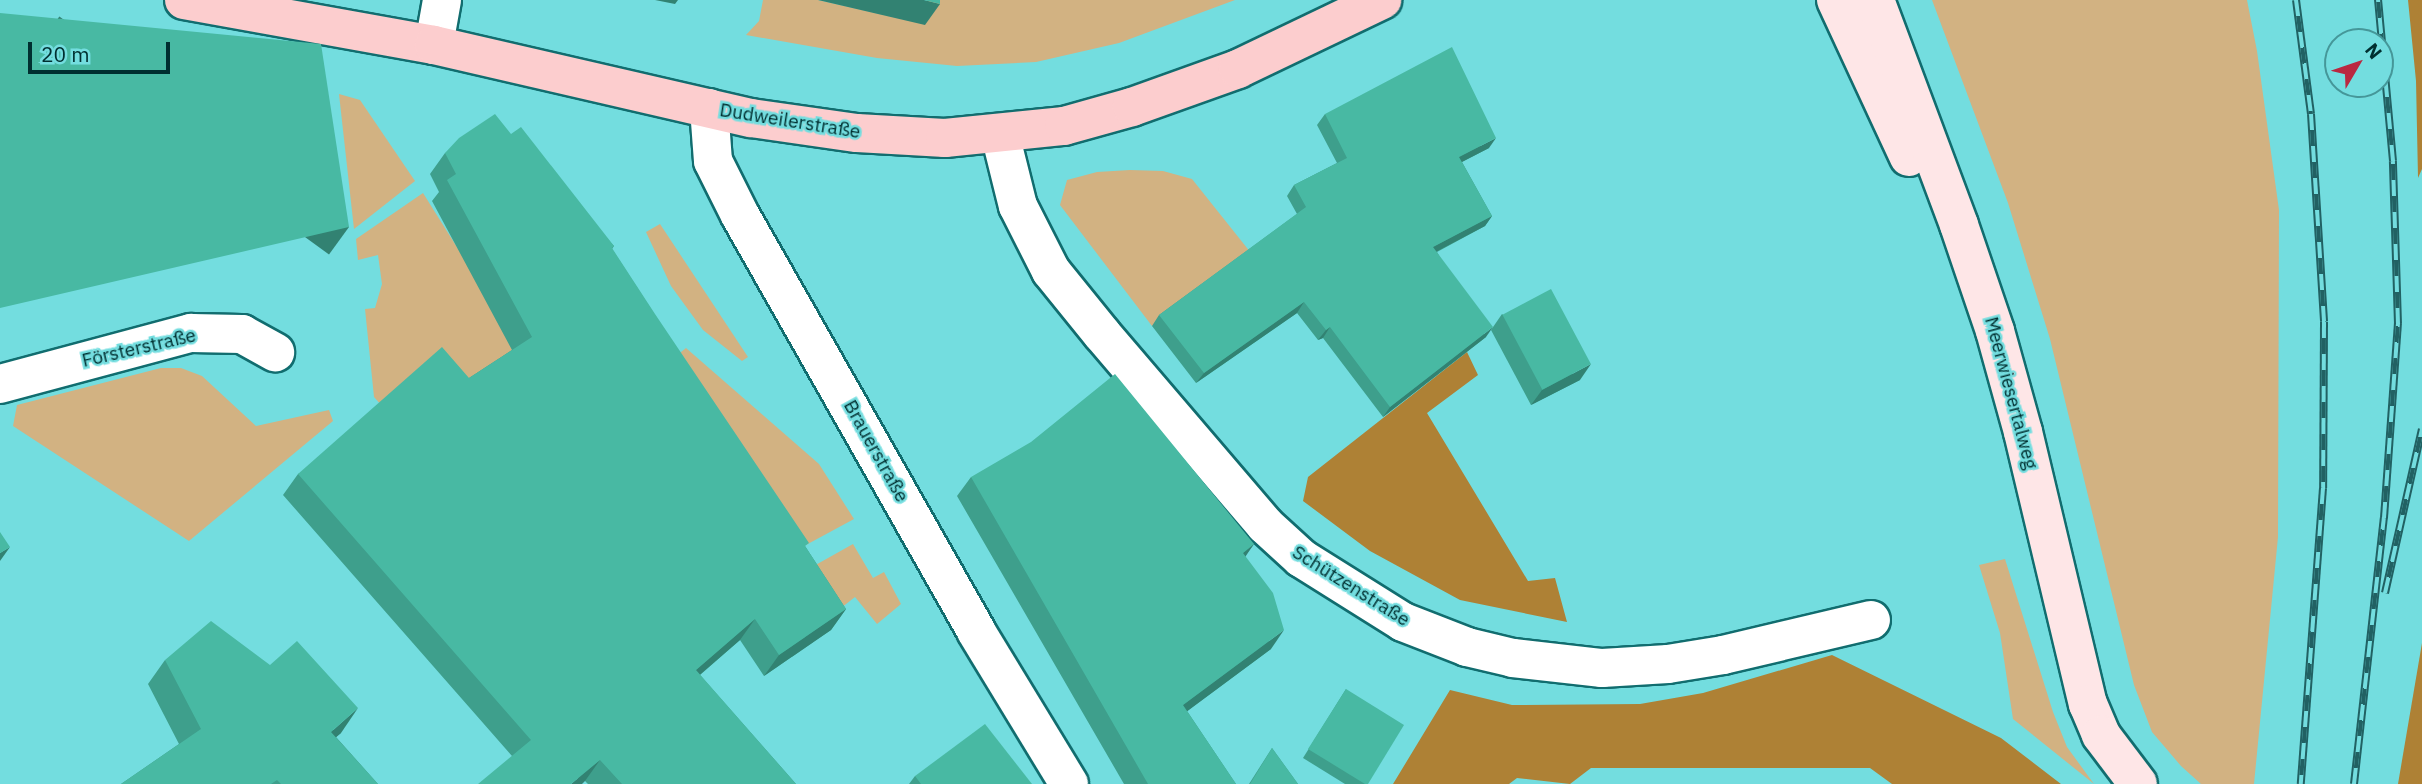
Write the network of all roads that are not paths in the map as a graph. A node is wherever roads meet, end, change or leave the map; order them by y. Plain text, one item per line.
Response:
1 (184, 0) edge
2 (442, 0) edge
3 (1382, 0) edge
4 (1836, 0) edge
5 (1875, 0) edge
6 (433, 45) junction
7 (709, 108) junction
8 (1000, 134) junction
9 (1959, 225) junction
10 (275, 352) dead end
11 (0, 384) edge
12 (1871, 620) dead end
13 (1069, 784) edge
14 (2137, 784) edge

1 - 6 main road, Dudweilerstraße
2 - 6 street
3 - 8 main road, Dudweilerstraße
4 - 9 main road
5 - 9 main road, Meerwiesertalweg
6 - 7 main road, Dudweilerstraße
7 - 8 main road, Dudweilerstraße
7 - 13 street, Brauerstraße
8 - 12 street, Schützenstraße
9 - 14 main road, Meerwiesertalweg
10 - 11 street, Försterstraße

